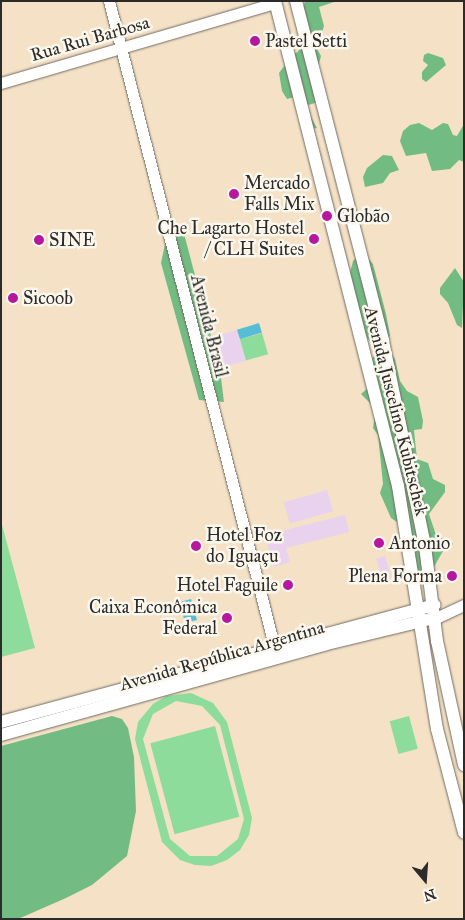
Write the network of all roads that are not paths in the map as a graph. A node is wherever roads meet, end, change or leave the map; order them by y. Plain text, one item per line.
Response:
1 (109, 1) edge
2 (296, 1) edge
3 (275, 2) edge
4 (121, 49) junction
5 (1, 83) edge
6 (464, 605) edge
7 (435, 612) junction
8 (417, 615) junction
9 (275, 653) junction
10 (1, 722) edge
11 (1, 735) edge
12 (464, 765) edge
13 (464, 834) edge

1 - 4 street, Avenida Brasil
2 - 7 main road, Avenida Juscelino Kubitschek
3 - 4 street, Rua Rui Barbosa
3 - 8 main road, Avenida Juscelino Kubitschek
4 - 5 street, Rua Rui Barbosa
4 - 9 street, Avenida Brasil
6 - 7 street, Avenida República Argentina
7 - 8 main road, Avenida República Argentina
7 - 12 main road, Avenida Juscelino Kubitschek
8 - 9 main road, Avenida República Argentina
8 - 13 main road, Avenida Juscelino Kubitschek
9 - 10 main road, Avenida República Argentina
9 - 11 main road, Avenida República Argentina

